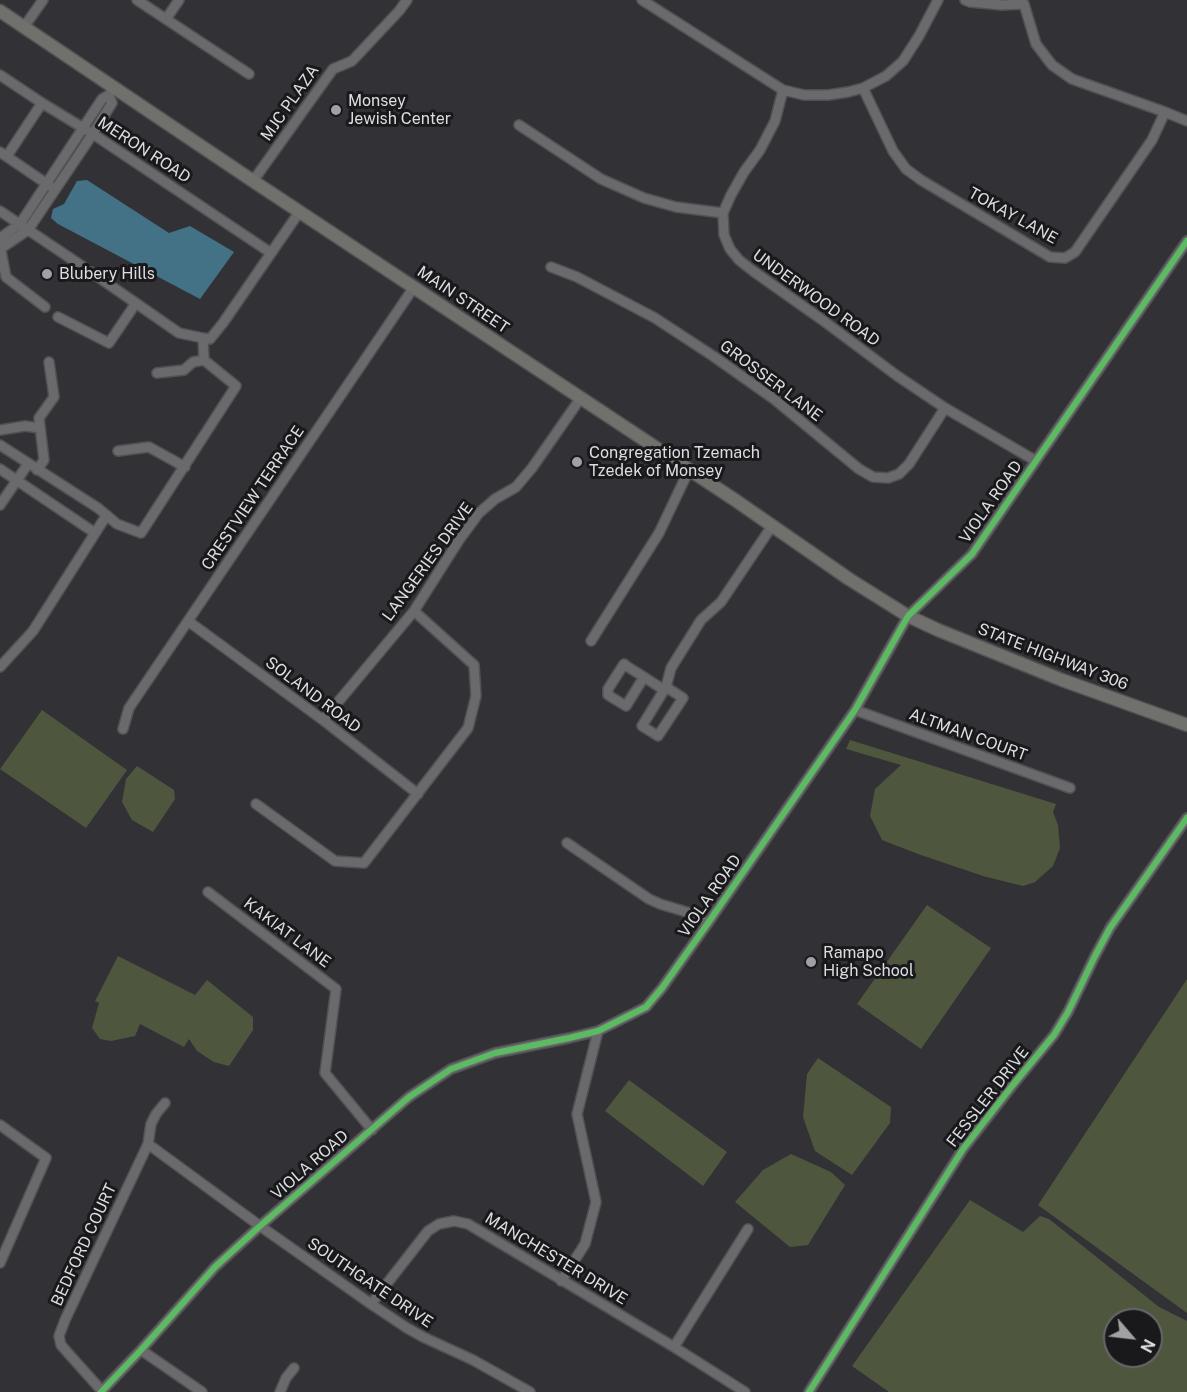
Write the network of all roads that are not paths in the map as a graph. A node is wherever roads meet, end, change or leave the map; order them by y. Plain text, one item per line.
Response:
1 (43, 0) edge
2 (137, 0) edge
3 (179, 0) edge
4 (407, 0) edge
5 (642, 0) edge
6 (938, 0) edge
7 (965, 0) edge
8 (1035, 0) edge
9 (657, 4) edge
10 (1024, 4) junction
11 (0, 11) edge
12 (166, 19) junction
13 (24, 27) junction
14 (249, 74) dead end
15 (0, 75) edge
16 (862, 88) junction
17 (783, 90) junction
18 (111, 92) junction
19 (42, 103) junction
20 (1165, 112) junction
21 (1187, 121) edge
22 (519, 126) dead end
23 (83, 128) junction
24 (93, 134) junction
25 (3, 154) edge
26 (253, 181) junction
27 (47, 183) junction
28 (56, 189) junction
29 (300, 211) junction
30 (1, 213) edge
31 (723, 213) junction
32 (24, 227) junction
33 (0, 238) edge
34 (1187, 241) edge
35 (0, 248) edge
36 (271, 253) junction
37 (82, 266) dead end
38 (551, 267) dead end
39 (91, 272) dead end
40 (3, 278) edge
41 (414, 287) junction
42 (136, 303) junction
43 (45, 307) dead end
44 (58, 316) dead end
45 (206, 338) junction
46 (204, 360) junction
47 (49, 362) dead end
48 (157, 373) dead end
49 (580, 399) junction
50 (945, 408) junction
51 (40, 428) junction
52 (0, 430) edge
53 (0, 445) edge
54 (118, 451) dead end
55 (1036, 462) junction
56 (28, 464) junction
57 (185, 467) junction
58 (0, 469) edge
59 (37, 470) junction
60 (689, 470) junction
61 (17, 481) junction
62 (0, 505) edge
63 (106, 516) junction
64 (772, 526) junction
65 (95, 533) junction
66 (414, 611) junction
67 (908, 616) junction
68 (188, 621) junction
69 (591, 640) dead end
70 (0, 666) edge
71 (644, 677) junction
72 (665, 688) junction
73 (855, 710) junction
74 (323, 720) junction
75 (1187, 725) edge
76 (123, 729) dead end
77 (1070, 788) dead end
78 (418, 794) junction
79 (256, 804) dead end
80 (1187, 818) edge
81 (567, 843) dead end
82 (208, 892) dead end
83 (708, 922) junction
84 (598, 1030) junction
85 (165, 1102) dead end
86 (0, 1125) edge
87 (372, 1130) junction
88 (148, 1144) junction
89 (260, 1226) junction
90 (747, 1229) dead end
91 (0, 1263) edge
92 (561, 1281) junction
93 (371, 1304) junction
94 (674, 1347) junction
95 (141, 1350) junction
96 (294, 1368) dead end
97 (102, 1391) edge
98 (201, 1392) edge
99 (280, 1392) edge
100 (530, 1392) edge
101 (745, 1392) edge
102 (809, 1392) edge

1 - 13 street
2 - 12 street
3 - 12 street
4 - 26 street, MJC PLAZA
5 - 9 street
6 - 16 street
7 - 10 street
8 - 10 street
9 - 17 street
10 - 20 street
11 - 13 main road, MAIN STREET
12 - 14 street
13 - 18 main road, MAIN STREET
15 - 19 street, MERON ROAD
16 - 17 street
16 - 20 street, TOKAY LANE
17 - 31 street
18 - 23 street
18 - 24 street
18 - 26 main road, MAIN STREET
19 - 23 street, MERON ROAD
19 - 25 street
20 - 21 street
22 - 31 street
23 - 24 street, MERON ROAD
23 - 27 street
24 - 28 street
24 - 36 street, MERON ROAD
25 - 27 street
26 - 29 main road, MAIN STREET
27 - 28 street
27 - 32 street
28 - 32 street
29 - 36 street
29 - 41 main road, MAIN STREET
30 - 32 street
31 - 50 street, UNDERWOOD ROAD
32 - 33 street
32 - 35 street
32 - 37 street
34 - 55 street, VIOLA ROAD
35 - 40 street
36 - 45 street
38 - 50 street, GROSSER LANE
39 - 42 street
40 - 43 street
41 - 49 main road, MAIN STREET
41 - 68 street, CRESTVIEW TERRACE
42 - 44 street
42 - 45 street
45 - 46 street
46 - 48 street
46 - 57 street
47 - 51 street
49 - 60 main road, MAIN STREET
49 - 66 street, LANGERIES DRIVE
50 - 55 street, UNDERWOOD ROAD
51 - 52 street
51 - 59 street
53 - 56 street
54 - 57 street
55 - 67 street, VIOLA ROAD
56 - 59 street
56 - 61 street
57 - 63 street
58 - 61 street
59 - 63 street
60 - 64 main road, MAIN STREET
60 - 69 street
61 - 62 street
61 - 65 street
63 - 65 street
64 - 67 main road, MAIN STREET
64 - 72 street
65 - 70 street
66 - 74 street, LANGERIES DRIVE
66 - 78 street
67 - 73 street, VIOLA ROAD
67 - 75 main road, STATE HIGHWAY 306
68 - 74 street, SOLAND ROAD
68 - 76 street, CRESTVIEW TERRACE
71 - 71 street
71 - 72 street
72 - 72 street
73 - 77 street, ALTMAN COURT
73 - 83 street, VIOLA ROAD
74 - 78 street, SOLAND ROAD
78 - 79 street
80 - 102 street, FESSLER DRIVE
81 - 83 street
82 - 87 street, KAKIAT LANE
83 - 84 street, VIOLA ROAD
84 - 87 street, VIOLA ROAD
84 - 92 street
85 - 88 street, BEDFORD COURT
86 - 91 street
87 - 89 street, VIOLA ROAD
88 - 89 street, SOUTHGATE DRIVE
88 - 97 street, BEDFORD COURT
89 - 93 street, SOUTHGATE DRIVE
89 - 95 street, VIOLA ROAD
90 - 94 street
92 - 93 street, MANCHESTER DRIVE
92 - 94 street, MANCHESTER DRIVE
93 - 100 street, SOUTHGATE DRIVE
94 - 101 street, MANCHESTER DRIVE
95 - 97 street, VIOLA ROAD
95 - 98 street
96 - 99 street

